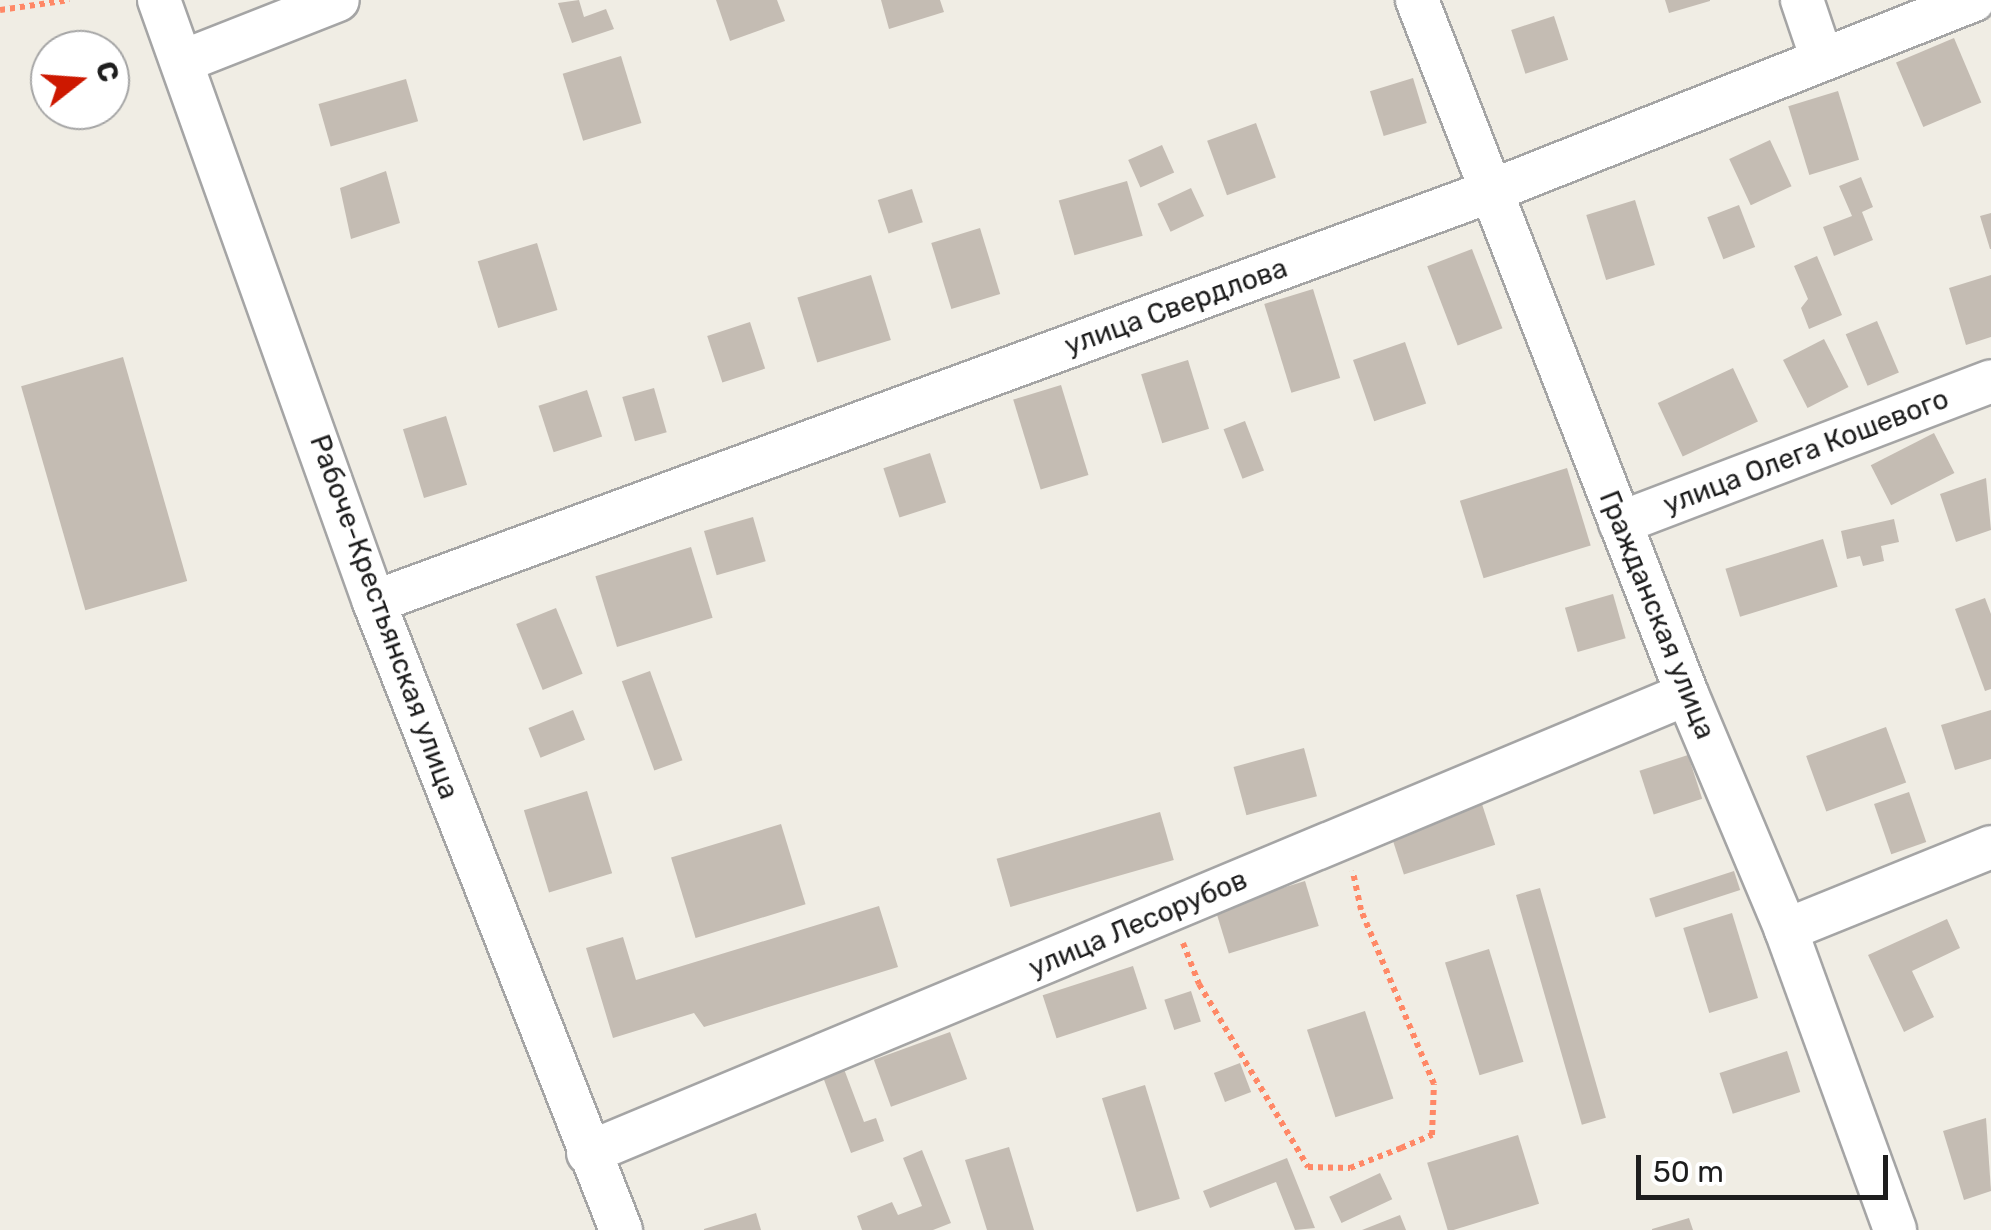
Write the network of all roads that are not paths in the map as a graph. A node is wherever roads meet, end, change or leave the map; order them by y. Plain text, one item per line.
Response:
1 (159, 0) edge
2 (338, 0) edge
3 (1418, 0) edge
4 (1802, 0) edge
5 (1974, 0) edge
6 (1822, 59) junction
7 (186, 60) junction
8 (1491, 191) junction
9 (1991, 381) edge
10 (1620, 522) junction
11 (374, 602) junction
12 (1687, 694) junction
13 (1991, 846) edge
14 (1786, 930) junction
15 (588, 1152) junction
16 (621, 1230) edge
17 (1895, 1230) edge

1 - 7 street, Рабоче-Крестьянская улица
2 - 7 street
3 - 8 street, Гражданская улица
4 - 6 street
5 - 6 street, улица Свердлова
6 - 8 street, улица Свердлова
7 - 11 street, Рабоче-Крестьянская улица
8 - 10 street, Гражданская улица
8 - 11 street, улица Свердлова
9 - 10 street, улица Олега Кошевого
10 - 12 street, Гражданская улица
11 - 15 street, Рабоче-Крестьянская улица
12 - 14 street, Гражданская улица
12 - 15 street, улица Лесорубов
13 - 14 street
14 - 17 street, Гражданская улица
15 - 16 street, Рабоче-Крестьянская улица

